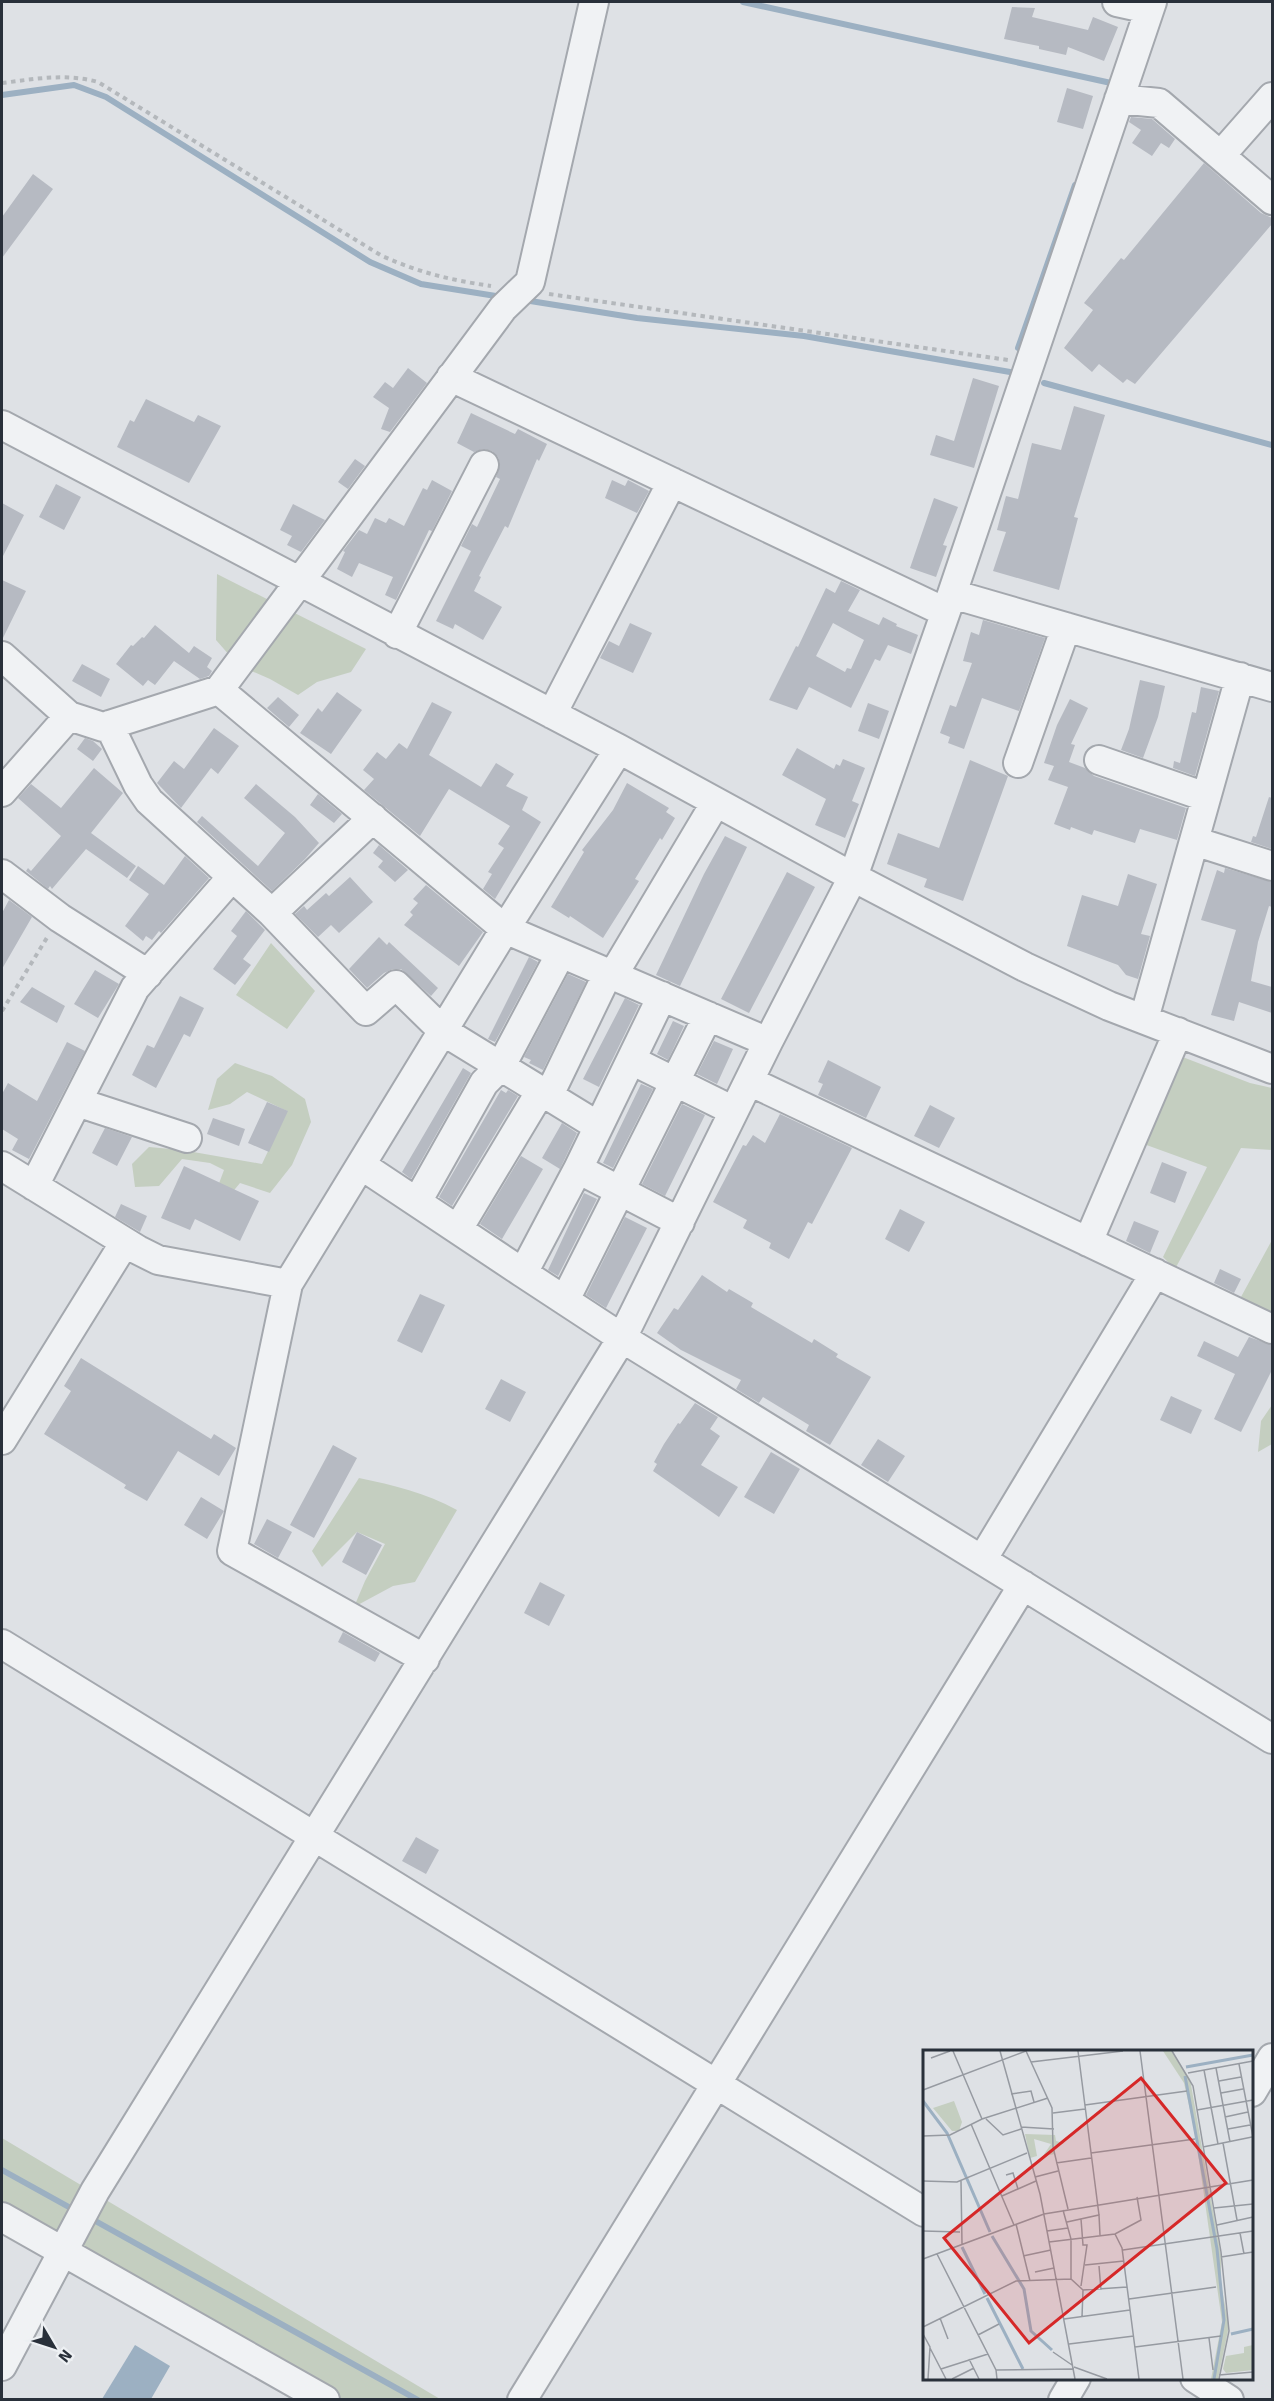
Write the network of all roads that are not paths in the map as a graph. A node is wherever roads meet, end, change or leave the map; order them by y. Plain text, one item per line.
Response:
1 (594, 2) edge
2 (1117, 2) edge
3 (1150, 5) edge
4 (1272, 97) edge
5 (1119, 99) junction
6 (1221, 155) junction
7 (1272, 200) edge
8 (451, 377) junction
9 (2, 425) edge
10 (484, 465) dead end
11 (672, 482) junction
12 (298, 582) junction
13 (949, 603) junction
14 (1066, 627) junction
15 (398, 634) junction
16 (2, 656) edge
17 (1240, 677) junction
18 (1272, 687) edge
19 (219, 690) junction
20 (552, 714) junction
21 (69, 716) junction
22 (109, 725) junction
23 (619, 749) junction
24 (1099, 760) dead end
25 (1018, 763) dead end
26 (2, 792) edge
27 (1206, 797) junction
28 (716, 802) junction
29 (373, 818) junction
30 (1194, 841) junction
31 (1272, 866) edge
32 (2, 874) edge
33 (232, 877) junction
34 (853, 877) junction
35 (272, 913) junction
36 (505, 929) junction
37 (561, 953) junction
38 (148, 974) junction
39 (610, 974) junction
40 (662, 996) junction
41 (708, 1016) junction
42 (1144, 1019) junction
43 (443, 1030) junction
44 (1178, 1032) junction
45 (768, 1042) junction
46 (631, 1060) junction
47 (501, 1066) junction
48 (1272, 1069) edge
49 (749, 1081) junction
50 (676, 1082) junction
51 (549, 1095) junction
52 (77, 1102) junction
53 (734, 1111) junction
54 (598, 1126) junction
55 (187, 1138) dead end
56 (361, 1165) junction
57 (2, 1166) edge
58 (578, 1169) junction
59 (34, 1186) junction
60 (620, 1191) junction
61 (417, 1202) junction
62 (680, 1222) junction
63 (458, 1229) junction
64 (125, 1242) junction
65 (1088, 1242) junction
66 (523, 1273) junction
67 (1155, 1273) junction
68 (288, 1284) junction
69 (565, 1300) junction
70 (1272, 1329) edge
71 (622, 1338) junction
72 (2, 1440) edge
73 (982, 1560) junction
74 (1023, 1585) junction
75 (2, 1644) edge
76 (425, 1659) junction
77 (1272, 1739) edge
78 (314, 1836) junction
79 (1272, 2058) edge
80 (717, 2084) junction
81 (1253, 2089) edge
82 (923, 2211) edge
83 (2, 2217) edge
84 (64, 2251) junction
85 (2, 2366) edge
86 (1075, 2380) edge
87 (1197, 2380) edge
88 (325, 2400) edge
89 (522, 2400) edge
90 (1063, 2400) edge
91 (1229, 2400) edge

1 - 8 street
2 - 3 street
3 - 5 street
4 - 6 street
5 - 6 street
5 - 13 street
6 - 7 street
8 - 11 street
8 - 12 street
9 - 12 street
10 - 15 street
11 - 13 street
11 - 20 street
12 - 15 street
12 - 19 street
13 - 14 street
13 - 34 street
14 - 17 street
14 - 25 street
15 - 20 street
16 - 21 street
17 - 18 street
17 - 27 street
19 - 22 street
19 - 29 street
20 - 23 street
21 - 22 street
21 - 26 street
22 - 33 street
23 - 28 street
23 - 36 street
24 - 27 street
27 - 30 street
28 - 34 street
28 - 39 street
29 - 35 street
29 - 36 street
30 - 31 street
30 - 42 street
32 - 38 street
33 - 35 street
33 - 38 street
34 - 42 street
34 - 45 street
35 - 43 street
36 - 37 street
36 - 43 street
37 - 39 street
37 - 47 street
38 - 52 street
39 - 40 street
39 - 51 street
40 - 41 street
40 - 46 street
41 - 45 street
41 - 50 street
42 - 44 street
43 - 47 street
43 - 56 street
44 - 48 street
44 - 65 street
45 - 49 street
46 - 50 street
46 - 54 street
47 - 51 street
47 - 61 street
49 - 53 street
49 - 65 street
50 - 53 street
50 - 60 street
51 - 54 street
51 - 63 street
52 - 55 street
52 - 59 street
53 - 62 street
54 - 58 street
56 - 61 street
56 - 68 street
57 - 59 street
58 - 60 street
58 - 66 street
59 - 64 street
60 - 62 street
60 - 69 street
61 - 63 street
62 - 71 street
63 - 66 street
64 - 68 street
64 - 72 street
65 - 67 street
66 - 69 street
67 - 70 street
67 - 73 street
68 - 76 street
69 - 71 street
71 - 73 street
71 - 76 street
73 - 74 street
74 - 77 street
74 - 80 street
75 - 78 street
76 - 78 street
78 - 80 street
78 - 84 street
79 - 81 street
80 - 82 street
80 - 89 street
83 - 84 street
84 - 85 street
84 - 88 street
86 - 90 street
87 - 91 street

